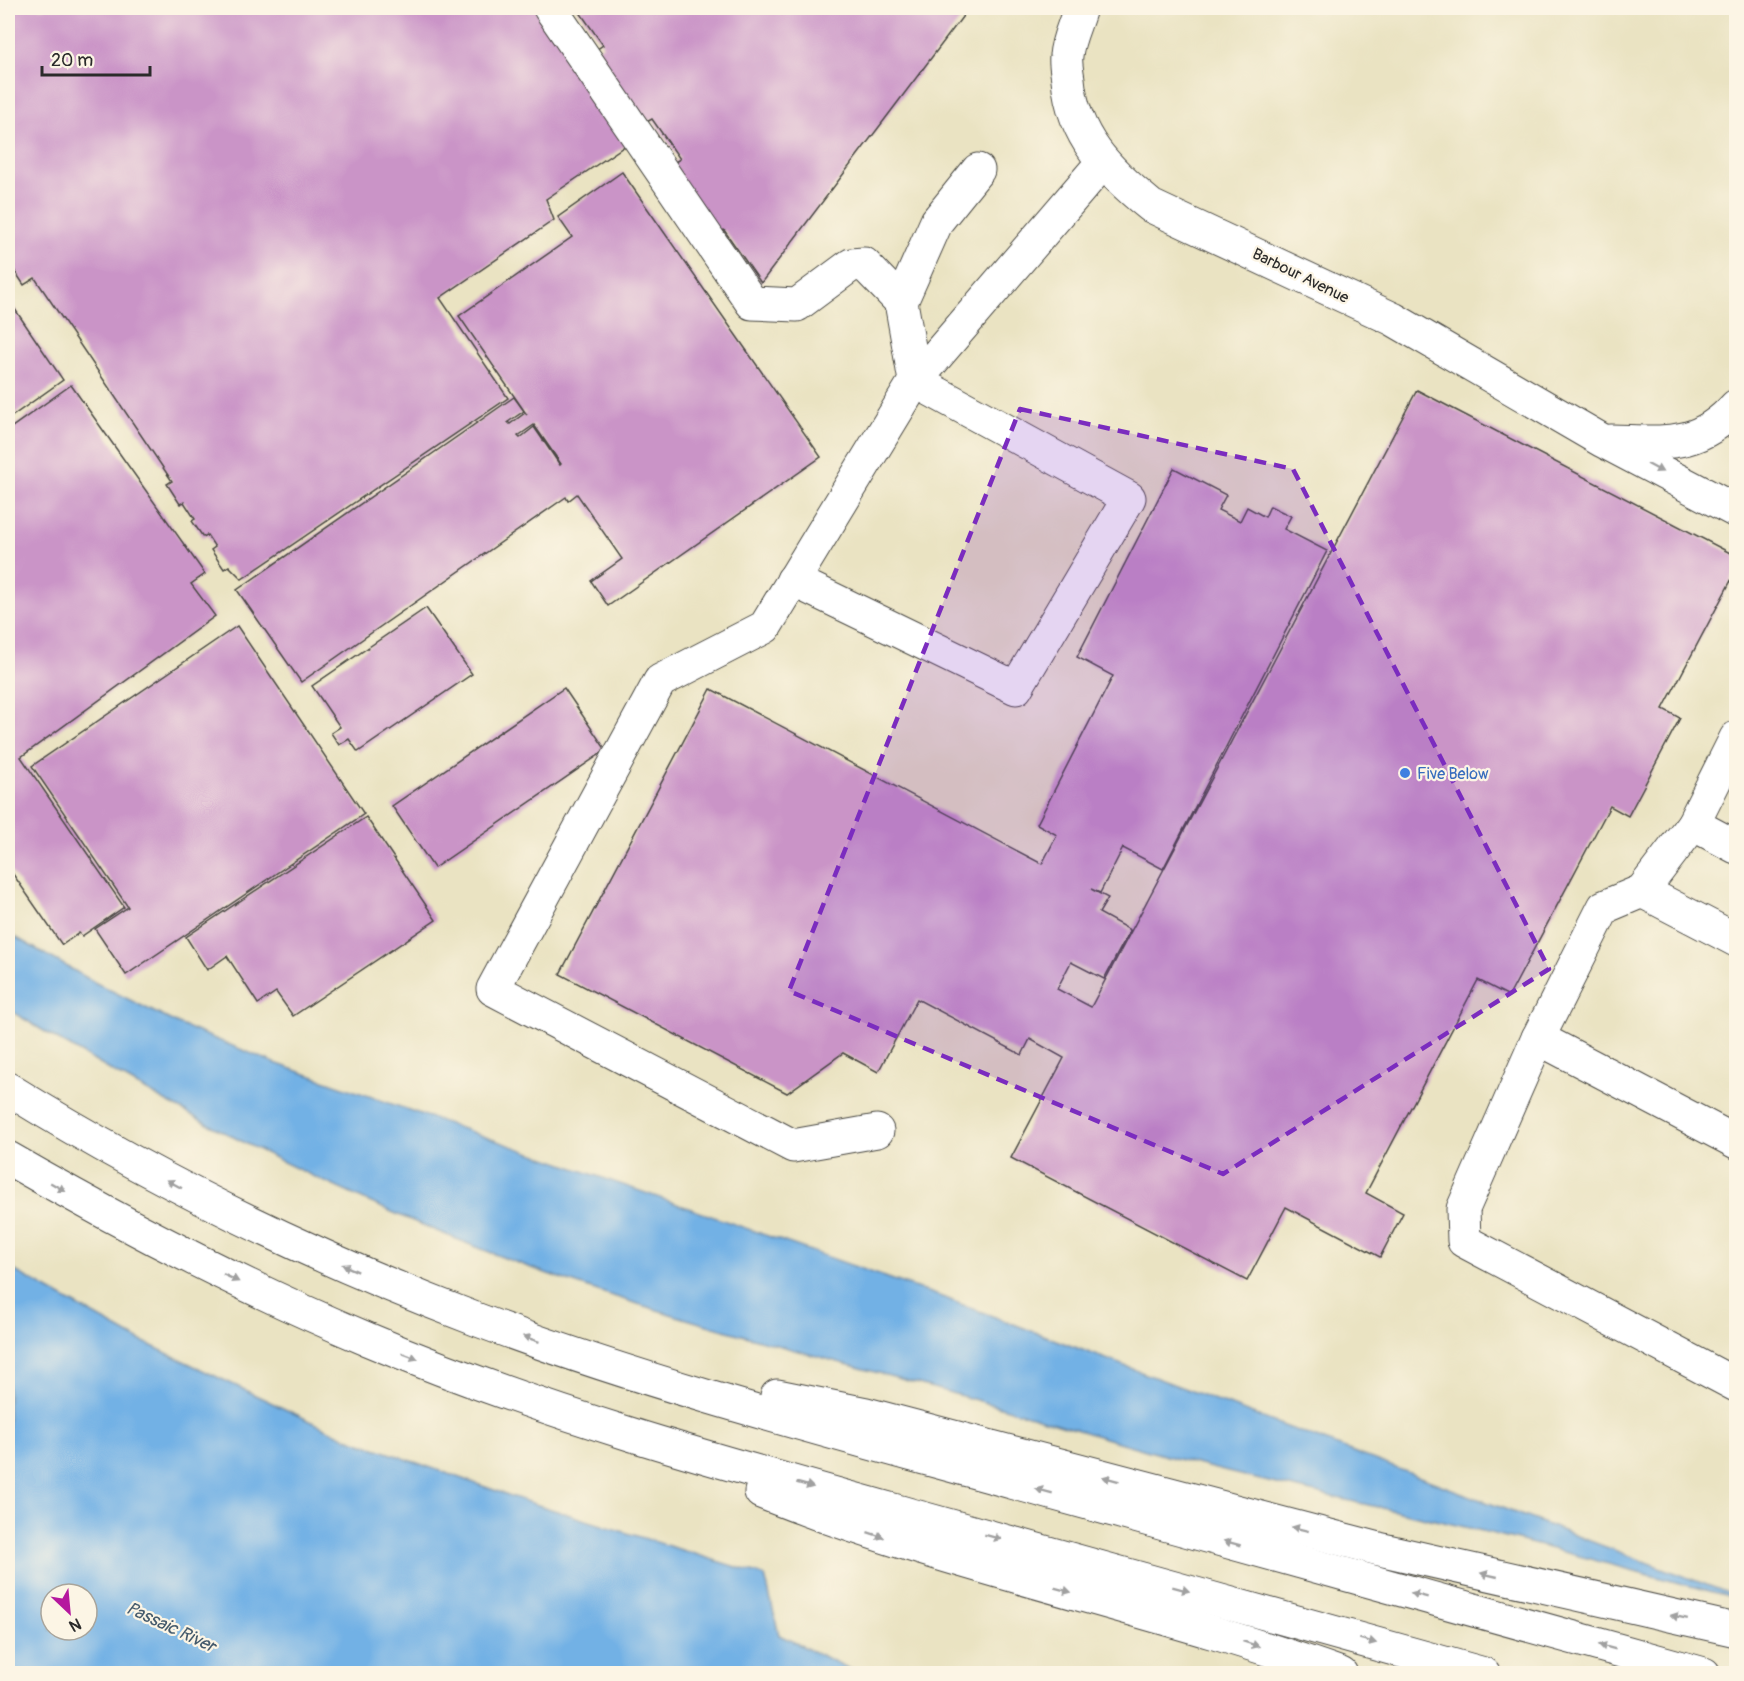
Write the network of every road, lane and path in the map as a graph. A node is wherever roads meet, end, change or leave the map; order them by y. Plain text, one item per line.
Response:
1 (550, 8) edge
2 (1080, 8) edge
3 (1103, 162) junction
4 (978, 170) dead end
5 (901, 302) junction
6 (915, 381) junction
7 (1737, 406) edge
8 (1604, 441) junction
9 (1737, 510) edge
10 (793, 580) junction
11 (1737, 738) edge
12 (1693, 824) junction
13 (1737, 847) edge
14 (1642, 891) junction
15 (1737, 940) edge
16 (1538, 1038) junction
17 (8, 1089) edge
18 (877, 1131) dead end
19 (1737, 1142) edge
20 (8, 1158) edge
21 (587, 1358) junction
22 (1737, 1385) edge
23 (568, 1414) junction
24 (1737, 1630) edge
25 (1341, 1674) edge
26 (1484, 1674) edge
27 (1704, 1674) edge

1 - 5 main road
2 - 3 main road, Barbour Avenue
3 - 6 main road
3 - 8 main road, Barbour Avenue
4 - 5 main road
5 - 6 main road
6 - 10 main road
6 - 10 main road
7 - 8 main road
8 -> 9 main road, Barbour Avenue
10 - 18 main road
11 - 12 main road
12 - 13 main road
12 - 14 main road
14 - 15 main road
14 - 16 main road
16 - 19 main road
16 - 22 main road
21 -> 17 main road
20 -> 23 main road
24 -> 21 main road
27 -> 21 main road
23 -> 25 main road
23 -> 26 main road

